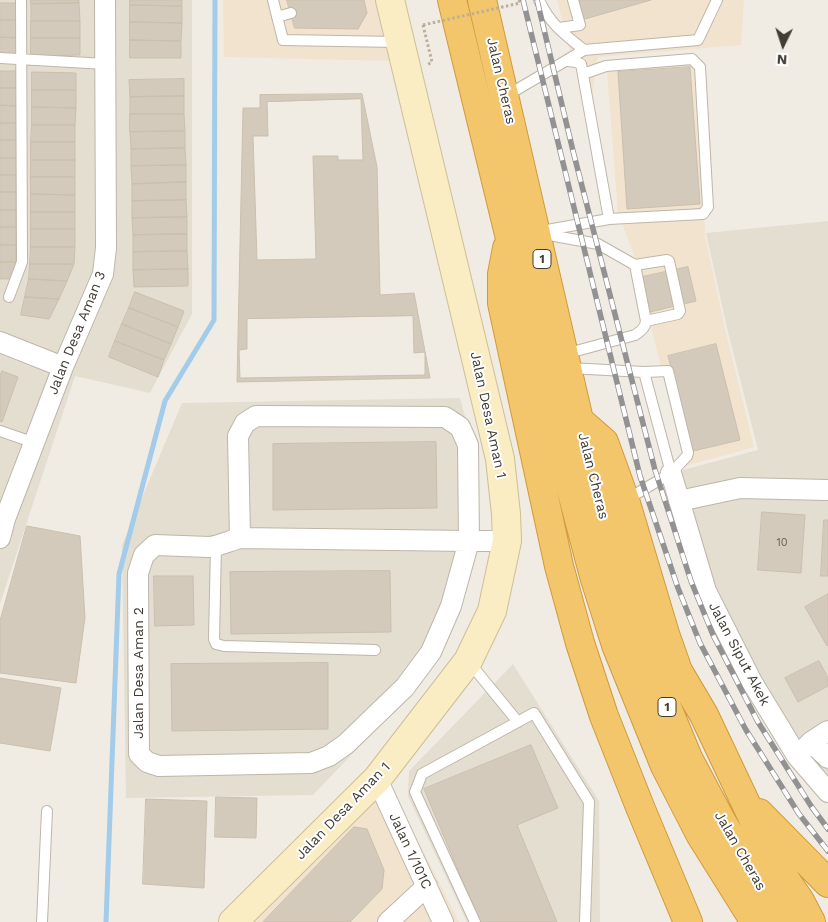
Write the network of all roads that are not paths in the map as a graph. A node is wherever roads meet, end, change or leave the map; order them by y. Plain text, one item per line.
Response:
1 (21, 0) edge
2 (105, 0) edge
3 (273, 0) edge
4 (390, 0) edge
5 (452, 0) edge
6 (482, 0) edge
7 (540, 0) edge
8 (573, 0) edge
9 (717, 0) edge
10 (291, 13) dead end
11 (277, 16) junction
12 (559, 28) junction
13 (401, 42) junction
14 (584, 50) junction
15 (0, 58) edge
16 (21, 59) junction
17 (568, 61) junction
18 (106, 64) junction
19 (583, 74) junction
20 (504, 97) junction
21 (609, 219) junction
22 (523, 235) junction
23 (634, 265) junction
24 (9, 297) dead end
25 (646, 321) junction
26 (0, 342) edge
27 (565, 361) junction
28 (63, 367) junction
29 (644, 372) junction
30 (579, 420) junction
31 (0, 431) edge
32 (35, 443) junction
33 (672, 474) junction
34 (828, 490) edge
35 (625, 500) junction
36 (679, 501) junction
37 (2, 525) edge
38 (240, 538) junction
39 (469, 541) junction
40 (507, 541) junction
41 (216, 546) junction
42 (375, 650) dead end
43 (468, 661) junction
44 (518, 722) junction
45 (828, 731) edge
46 (804, 749) junction
47 (828, 758) edge
48 (377, 779) junction
49 (738, 790) junction
50 (828, 792) edge
51 (640, 807) junction
52 (47, 811) dead end
53 (825, 879) edge
54 (427, 886) junction
55 (798, 915) edge
56 (42, 922) edge
57 (233, 922) edge
58 (388, 922) edge
59 (443, 922) edge
60 (475, 922) edge
61 (585, 922) edge
62 (672, 922) edge
63 (688, 922) edge
64 (755, 922) edge
65 (820, 922) edge

1 - 16 lane
2 - 18 street, Jalan Desa Aman 3
3 - 11 lane
4 - 13 street, Jalan Desa Aman 1
5 - 22 highway, Jalan Cheras / 1
6 - 20 highway, Jalan Cheras / 1
7 - 12 lane
8 - 12 lane
9 - 14 lane
10 - 11 lane
11 - 13 lane
12 - 14 lane
13 - 40 street, Jalan Desa Aman 1
14 - 17 lane
15 - 16 lane
16 - 18 lane
16 - 24 lane
17 - 19 lane
17 - 20 lane
18 - 28 street, Jalan Desa Aman 3
19 - 21 lane
19 - 21 lane
20 - 22 highway, Jalan Cheras / 1
21 - 22 lane
22 - 23 lane
22 - 27 highway, Jalan Cheras / 1
22 - 51 highway
22 - 64 highway, Jalan Cheras / 1
23 - 25 lane
23 - 25 lane
25 - 27 lane
26 - 28 street
27 - 29 lane
27 - 30 highway, Jalan Cheras / 1
28 - 32 street, Jalan Desa Aman 3
29 - 33 lane
29 - 33 lane
30 - 35 highway
30 - 55 highway, Jalan Cheras / 1
31 - 32 lane
32 - 37 street, Jalan Desa Aman 3
33 - 35 lane
33 - 36 street, Jalan Siput Akek
34 - 36 street
35 - 49 highway
36 - 46 street, Jalan Siput Akek
38 - 39 street, Jalan Desa Aman 2
38 - 39 street
38 - 41 street, Jalan Desa Aman 2
39 - 40 street, Jalan Desa Aman 2
39 - 41 street, Jalan Desa Aman 2
40 - 43 street, Jalan Desa Aman 1
41 - 42 lane
43 - 44 lane
43 - 48 street, Jalan Desa Aman 1
44 - 60 lane
44 - 61 lane
45 - 46 street
46 - 47 street
46 - 50 street, Jalan Siput Akek
48 - 54 street, Jalan 1/101C
48 - 57 street, Jalan Desa Aman 1
49 - 53 highway
49 - 55 highway
51 - 62 highway
51 - 63 highway
52 - 56 lane
54 - 58 street
54 - 59 street, Jalan 1/101C
55 - 65 highway

